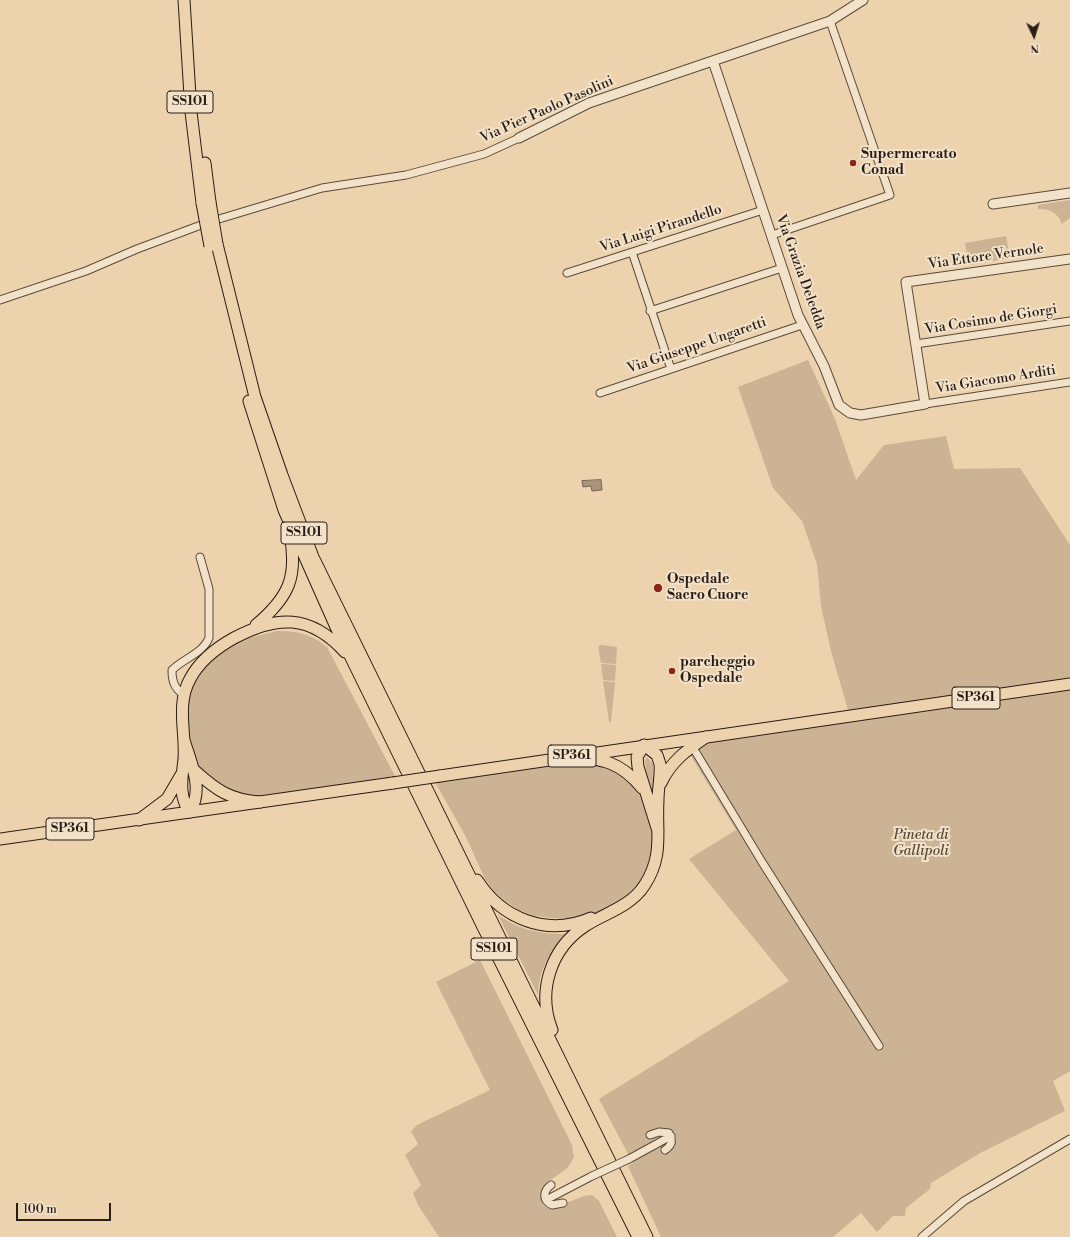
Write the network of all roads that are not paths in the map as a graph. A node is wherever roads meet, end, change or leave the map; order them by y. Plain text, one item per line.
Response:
1 (184, 0) edge
2 (190, 0) edge
3 (863, 0) edge
4 (830, 20) junction
5 (713, 60) junction
6 (519, 138) joint
7 (1070, 193) edge
8 (206, 203) junction
9 (993, 204) dead end
10 (764, 210) junction
11 (772, 235) junction
12 (214, 245) junction
13 (632, 252) junction
14 (1070, 259) edge
15 (782, 268) junction
16 (567, 273) dead end
17 (0, 300) edge
18 (650, 311) junction
19 (1070, 321) edge
20 (802, 325) junction
21 (916, 344) junction
22 (670, 369) junction
23 (1070, 382) edge
24 (600, 393) dead end
25 (925, 404) junction
26 (284, 510) junction
27 (200, 557) dead end
28 (253, 628) junction
29 (352, 660) junction
30 (1070, 684) edge
31 (184, 695) junction
32 (706, 737) junction
33 (184, 740) junction
34 (644, 745) junction
35 (692, 746) junction
36 (569, 756) junction
37 (194, 770) junction
38 (182, 774) junction
39 (660, 787) junction
40 (260, 802) junction
41 (650, 802) junction
42 (434, 804) junction
43 (190, 812) junction
44 (140, 820) junction
45 (658, 831) junction
46 (0, 839) edge
47 (626, 903) junction
48 (879, 1046) dead end
49 (592, 1123) junction
50 (650, 1135) dead end
51 (671, 1136) junction
52 (1070, 1139) edge
53 (665, 1150) dead end
54 (551, 1185) dead end
55 (546, 1200) junction
56 (563, 1203) dead end
57 (638, 1237) edge
58 (647, 1237) edge
59 (922, 1237) edge

1 - 8 main road, SS101
2 - 8 main road, SS101
3 - 4 street, Via Pier Paolo Pasolini
4 - 5 street, Via Pier Paolo Pasolini
4 - 11 street
5 - 6 street, Via Pier Paolo Pasolini
5 - 10 street, Via Grazia Deledda
6 - 17 street, Via Pier Paolo Pasolini
7 - 9 street
8 - 12 main road, SS101, bridge
10 - 11 street, Via Grazia Deledda
10 - 13 street, Via Luigi Pirandello
11 - 15 street, Via Grazia Deledda
12 - 26 main road, SS101
12 - 42 main road, SS101
13 - 16 street, Via Luigi Pirandello
13 - 18 street
14 - 21 street, Via Ettore Vernole
15 - 18 street
15 - 20 street, Via Grazia Deledda
18 - 22 street
19 - 21 street, Via Cosimo de Giorgi
20 - 22 street, Via Giuseppe Ungaretti
20 - 25 street, Via Grazia Deledda
21 - 25 street
22 - 24 street, Via Giuseppe Ungaretti
23 - 25 street, Via Giacomo Arditi
26 - 28 main road
26 - 29 main road, SS101
27 - 31 street
28 - 29 main road
28 - 31 main road
29 - 57 main road, SS101
30 - 32 main road, SP361
31 - 33 main road
32 - 34 main road, SP361
32 - 35 main road
33 - 37 main road
33 - 38 main road
34 - 36 main road, SP361
34 - 39 main road
34 - 41 main road
35 - 39 main road
35 - 48 street
36 - 40 main road, SP361, bridge
36 - 41 main road
37 - 40 main road
37 - 43 main road
38 - 43 main road
38 - 44 main road
39 - 45 main road
40 - 43 main road, SP361
41 - 45 main road
42 - 47 main road
42 - 49 main road, SS101
43 - 44 main road, SP361
44 - 46 main road, SP361
45 - 47 main road
47 - 49 main road
49 - 58 main road, SS101
50 - 51 street
51 - 53 street
51 - 55 street, bridge
52 - 59 street
54 - 55 street
55 - 56 street

